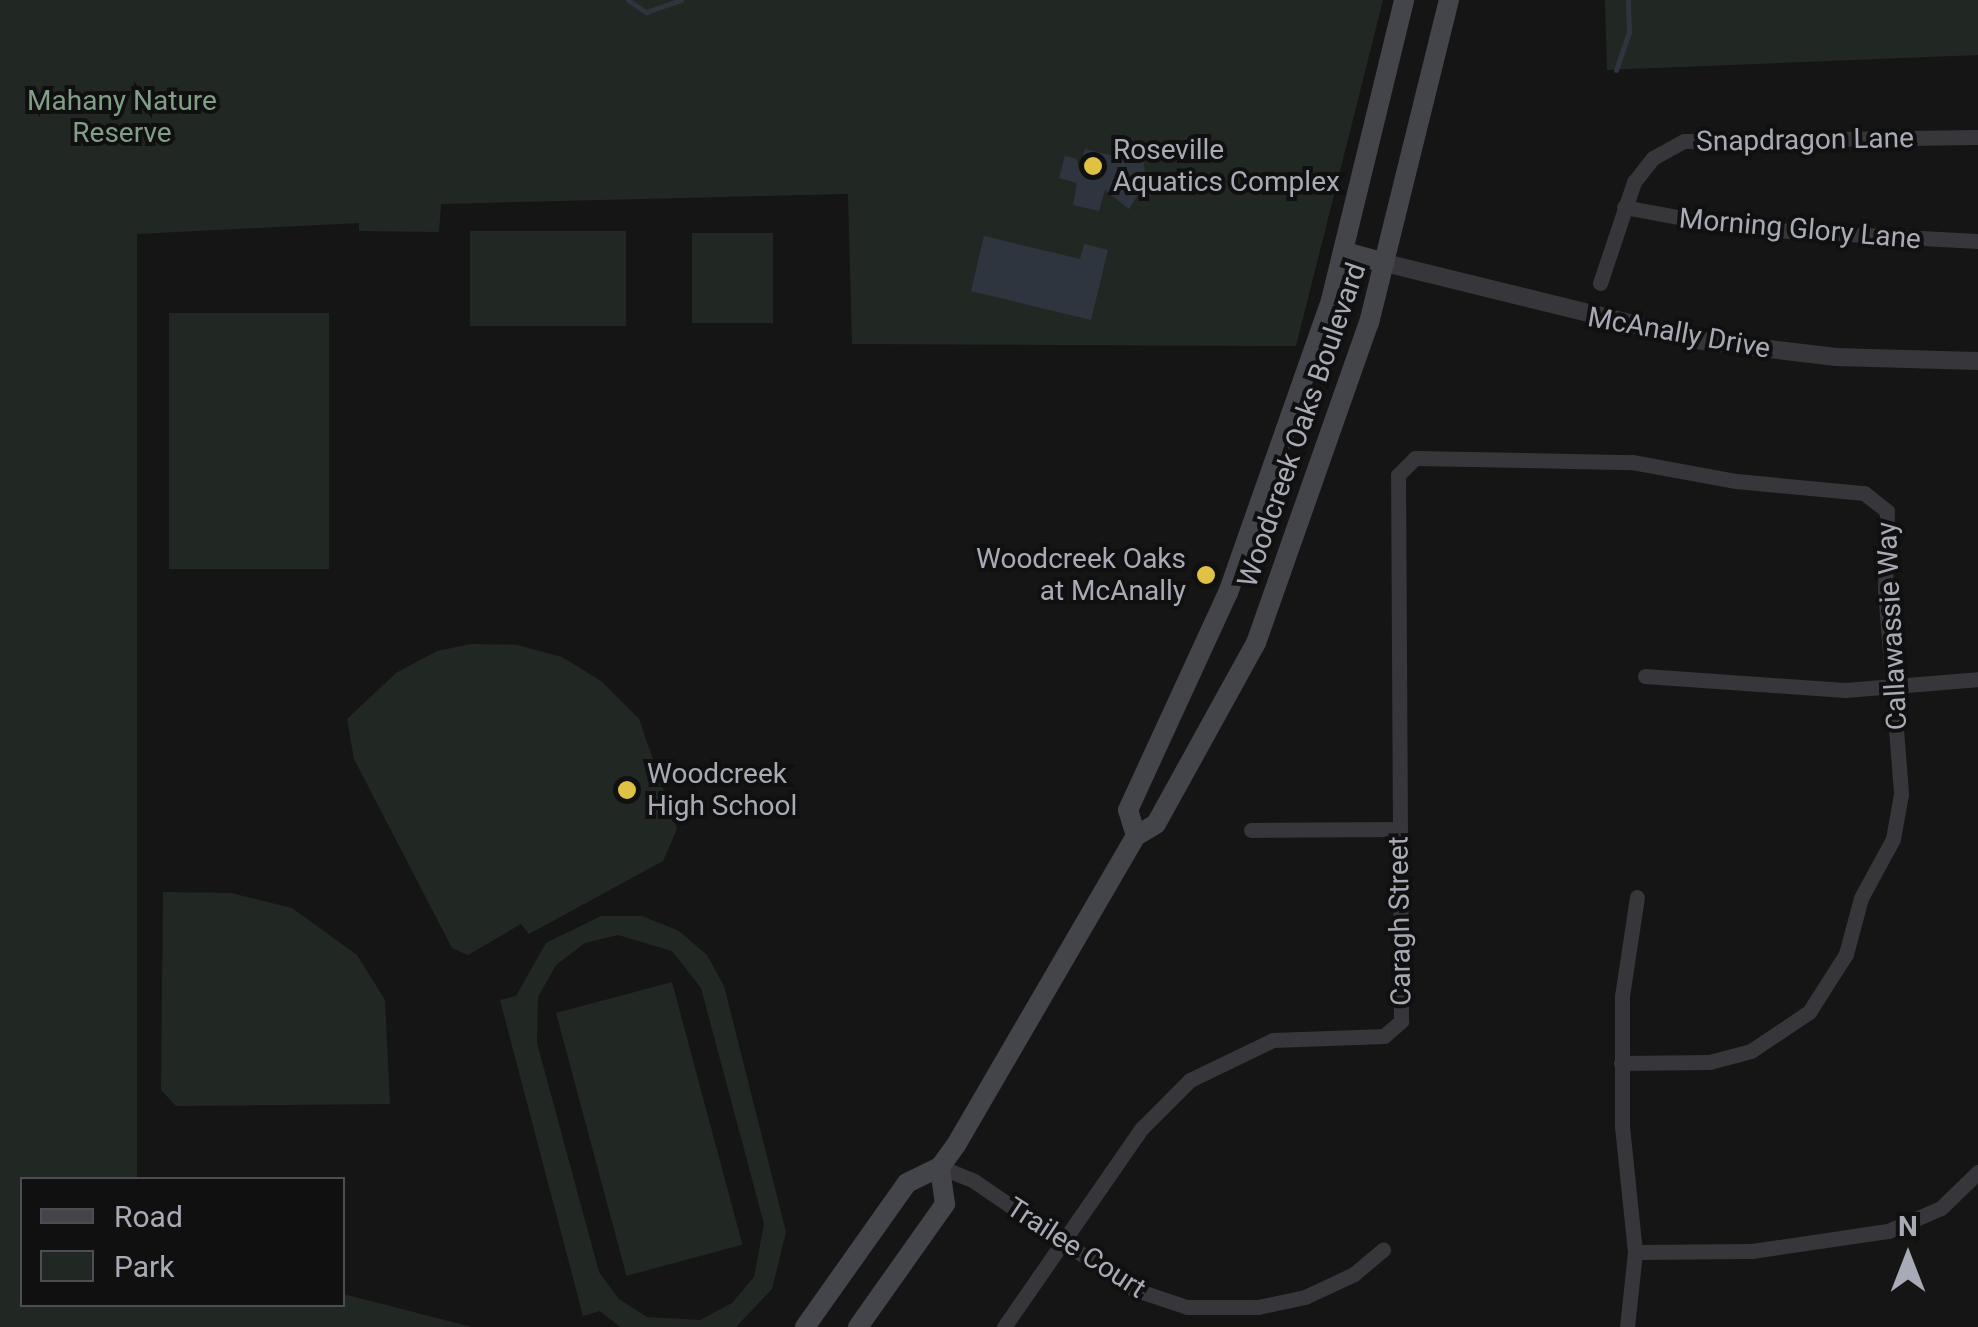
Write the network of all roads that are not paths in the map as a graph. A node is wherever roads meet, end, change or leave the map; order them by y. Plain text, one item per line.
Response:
1 (1404, 0) edge
2 (1449, 0) edge
3 (1978, 137) edge
4 (1624, 207) junction
5 (1978, 241) edge
6 (1345, 252) junction
7 (1386, 263) junction
8 (1600, 282) dead end
9 (1978, 361) edge
10 (1404, 464) joint
11 (1645, 676) dead end
12 (1978, 679) edge
13 (1892, 687) junction
14 (1399, 829) junction
15 (1252, 830) dead end
16 (1136, 836) junction
17 (1637, 897) dead end
18 (1622, 1063) junction
19 (940, 1167) junction
20 (1978, 1172) edge
21 (1063, 1242) junction
22 (1383, 1250) dead end
23 (1635, 1252) junction
24 (805, 1327) edge
25 (858, 1327) edge
26 (1004, 1327) edge
27 (1627, 1327) edge

1 - 6 main road, Woodcreek Oaks Boulevard
2 - 7 main road, Woodcreek Oaks Boulevard
3 - 4 street, Snapdragon Lane
4 - 5 street, Morning Glory Lane
4 - 8 street, Snapdragon Lane
6 - 7 main road
6 - 16 main road, Woodcreek Oaks Boulevard
7 - 9 street, McAnally Drive
7 - 16 main road, Woodcreek Oaks Boulevard
10 - 13 street, Callawassie Way
10 - 14 street, Caragh Street
11 - 13 street
12 - 13 street
13 - 18 street, Callawassie Way
14 - 15 street
14 - 21 street, Caragh Street
16 - 19 main road, Woodcreek Oaks Boulevard
17 - 18 street
18 - 23 street
19 - 21 street, Trailee Court
19 - 24 main road, Woodcreek Oaks Boulevard
19 - 25 main road
20 - 23 street
21 - 22 street, Trailee Court
21 - 26 street, Caragh Street
23 - 27 street

